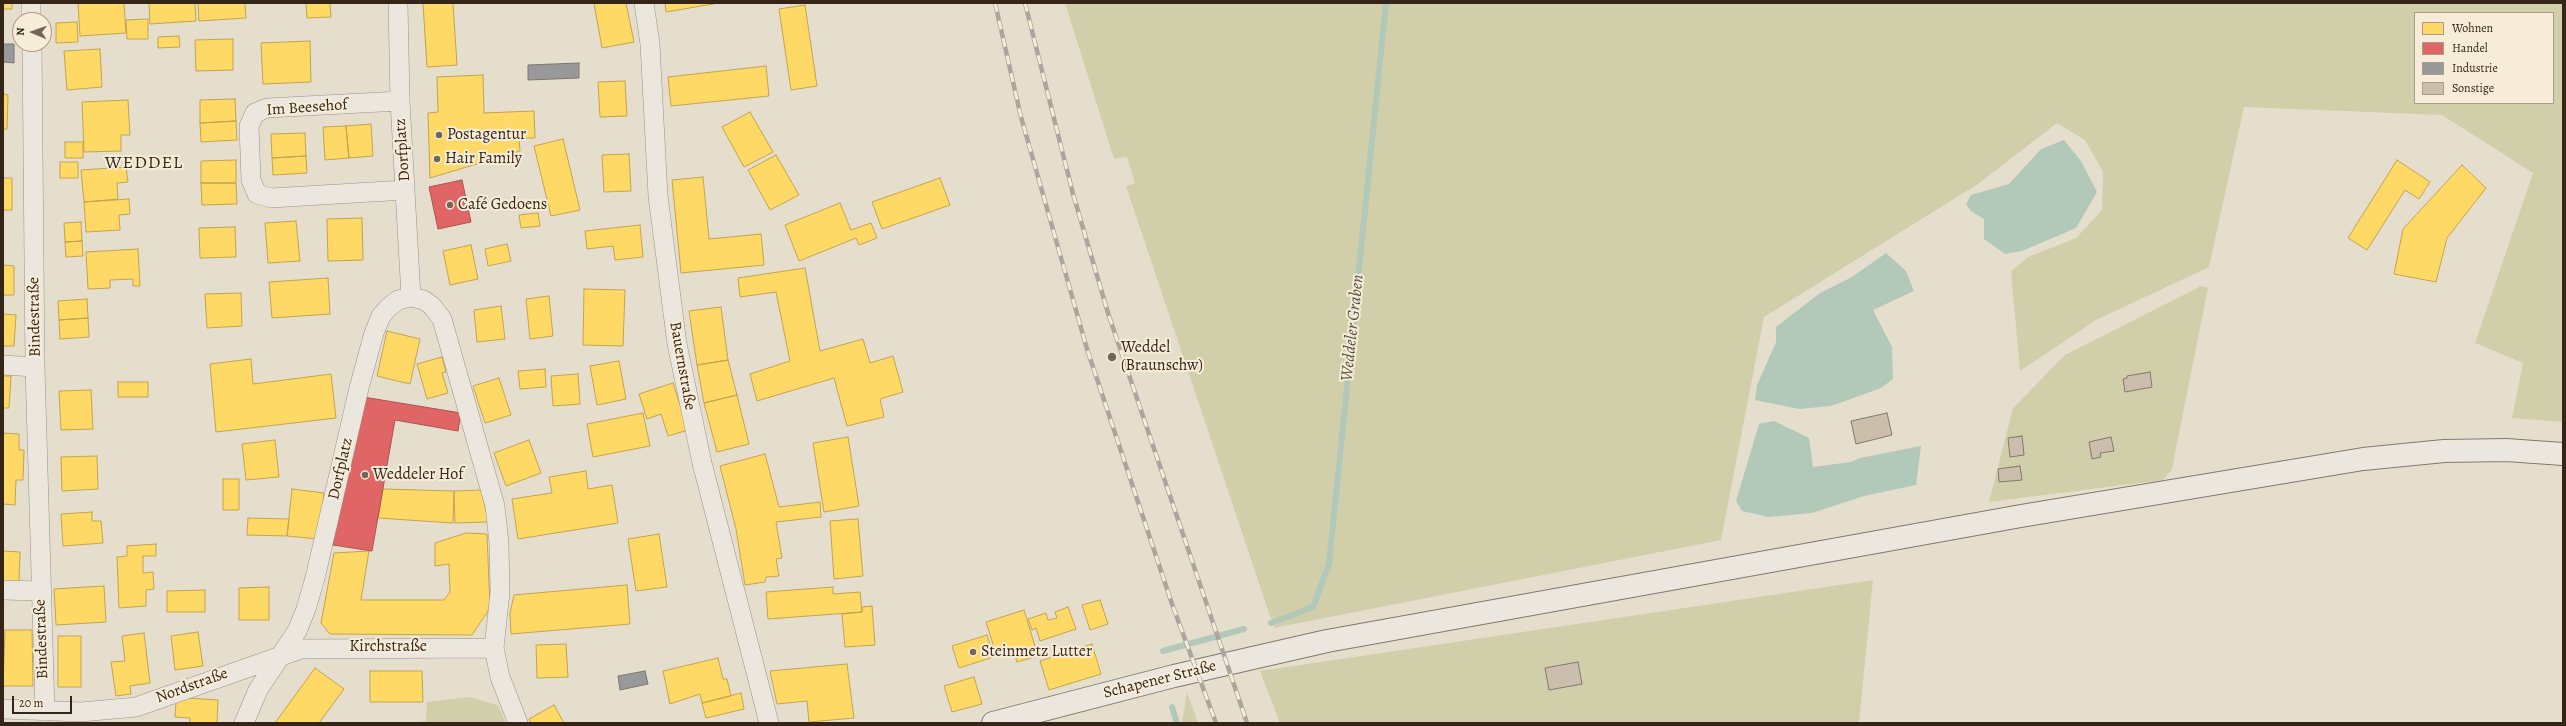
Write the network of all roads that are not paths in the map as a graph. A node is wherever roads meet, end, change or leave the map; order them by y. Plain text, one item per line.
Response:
1 (398, 3) edge
2 (644, 3) edge
3 (32, 52) edge
4 (400, 101) junction
5 (405, 190) junction
6 (411, 297) junction
7 (3, 365) edge
8 (35, 367) junction
9 (2563, 454) edge
10 (3, 590) edge
11 (40, 590) junction
12 (494, 648) junction
13 (282, 654) junction
14 (3, 709) edge
15 (45, 711) junction
16 (101, 717) edge
17 (770, 722) edge
18 (244, 723) edge
19 (518, 723) edge
20 (993, 723) edge

1 - 4 street, Dorfplatz
2 - 17 street, Bauernstraße
3 - 8 street, Bindestraße
4 - 5 street, Dorfplatz
4 - 5 street, Im Beesehof
5 - 6 street, Dorfplatz
6 - 12 street
6 - 13 street, Dorfplatz
7 - 8 street
8 - 11 street, Bindestraße
9 - 20 street, Schapener Straße
10 - 11 street, Bindestraße
11 - 15 street, Bindestraße
12 - 13 street, Kirchstraße
12 - 19 street
13 - 16 street, Nordstraße
13 - 18 street
14 - 15 street, Nordstraße
15 - 16 street, Nordstraße

